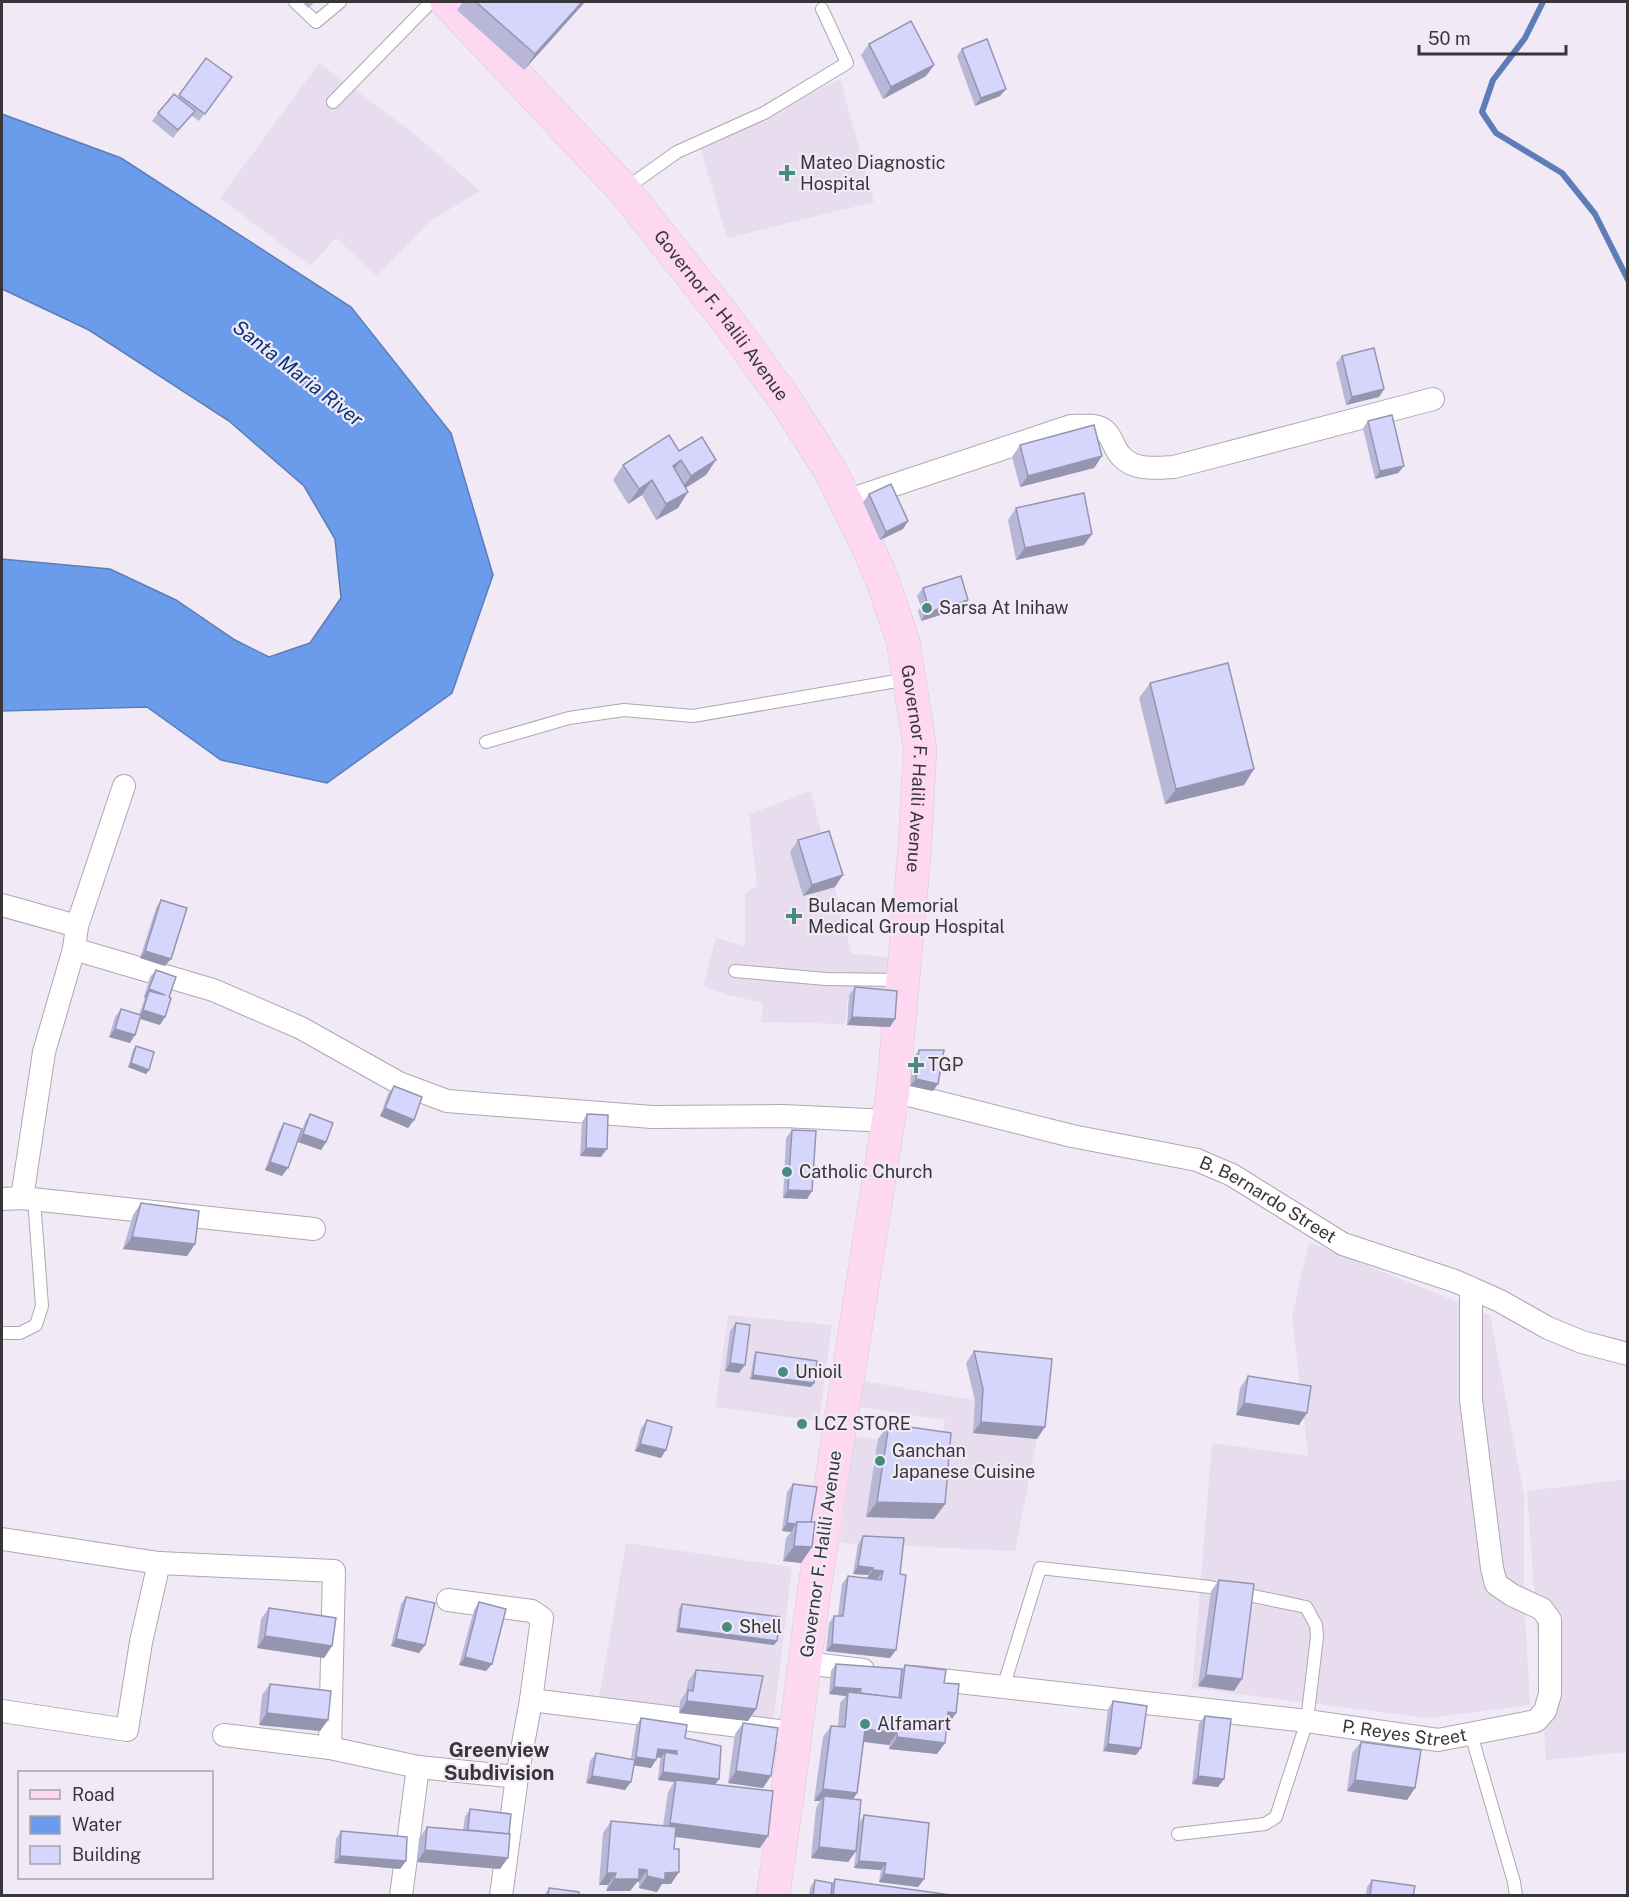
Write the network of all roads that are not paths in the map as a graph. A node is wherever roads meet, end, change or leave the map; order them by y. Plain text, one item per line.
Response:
1 (295, 2) edge
2 (340, 2) edge
3 (431, 2) edge
4 (447, 2) edge
5 (822, 9) dead end
6 (333, 102) dead end
7 (624, 190) junction
8 (1433, 399) dead end
9 (846, 501) junction
10 (909, 678) junction
11 (486, 742) dead end
12 (124, 786) dead end
13 (2, 905) edge
14 (77, 926) junction
15 (74, 950) junction
16 (735, 971) dead end
17 (904, 980) junction
18 (891, 1106) junction
19 (19, 1198) edge
20 (314, 1228) dead end
21 (1471, 1288) junction
22 (2, 1332) edge
23 (1628, 1354) edge
24 (2, 1539) edge
25 (159, 1563) junction
26 (448, 1600) dead end
27 (805, 1663) junction
28 (1003, 1688) junction
29 (531, 1700) junction
30 (2, 1711) edge
31 (1307, 1721) junction
32 (795, 1733) junction
33 (1471, 1734) junction
34 (224, 1735) dead end
35 (330, 1748) junction
36 (418, 1767) junction
37 (517, 1777) junction
38 (1178, 1834) dead end
39 (401, 1896) edge
40 (501, 1896) edge
41 (773, 1896) edge
42 (1516, 1896) edge

1 - 2 lane
3 - 6 lane
4 - 7 main road, Governor F. Halili Avenue
5 - 7 lane
7 - 9 main road, Governor F. Halili Avenue
8 - 9 street
9 - 10 main road, Governor F. Halili Avenue
10 - 11 lane
10 - 17 main road, Governor F. Halili Avenue
12 - 14 street
13 - 14 street
14 - 15 street
15 - 18 street, B. Bernardo Street
15 - 19 street
16 - 17 lane
17 - 18 main road, Governor F. Halili Avenue
18 - 21 street, B. Bernardo Street
18 - 27 main road, Governor F. Halili Avenue
19 - 20 street
19 - 22 lane
21 - 23 street, B. Bernardo Street
21 - 33 street, P. Reyes Street
24 - 25 street
25 - 30 street
25 - 35 street
26 - 29 street
27 - 28 street, P. Reyes Street
27 - 32 main road, Governor F. Halili Avenue
28 - 31 street, P. Reyes Street
28 - 31 lane
29 - 32 street
29 - 37 street
31 - 33 street, P. Reyes Street
31 - 38 lane
32 - 41 main road, Governor F. Halili Avenue
33 - 42 lane
34 - 35 street
35 - 36 street
36 - 37 street
36 - 39 street
37 - 40 street

